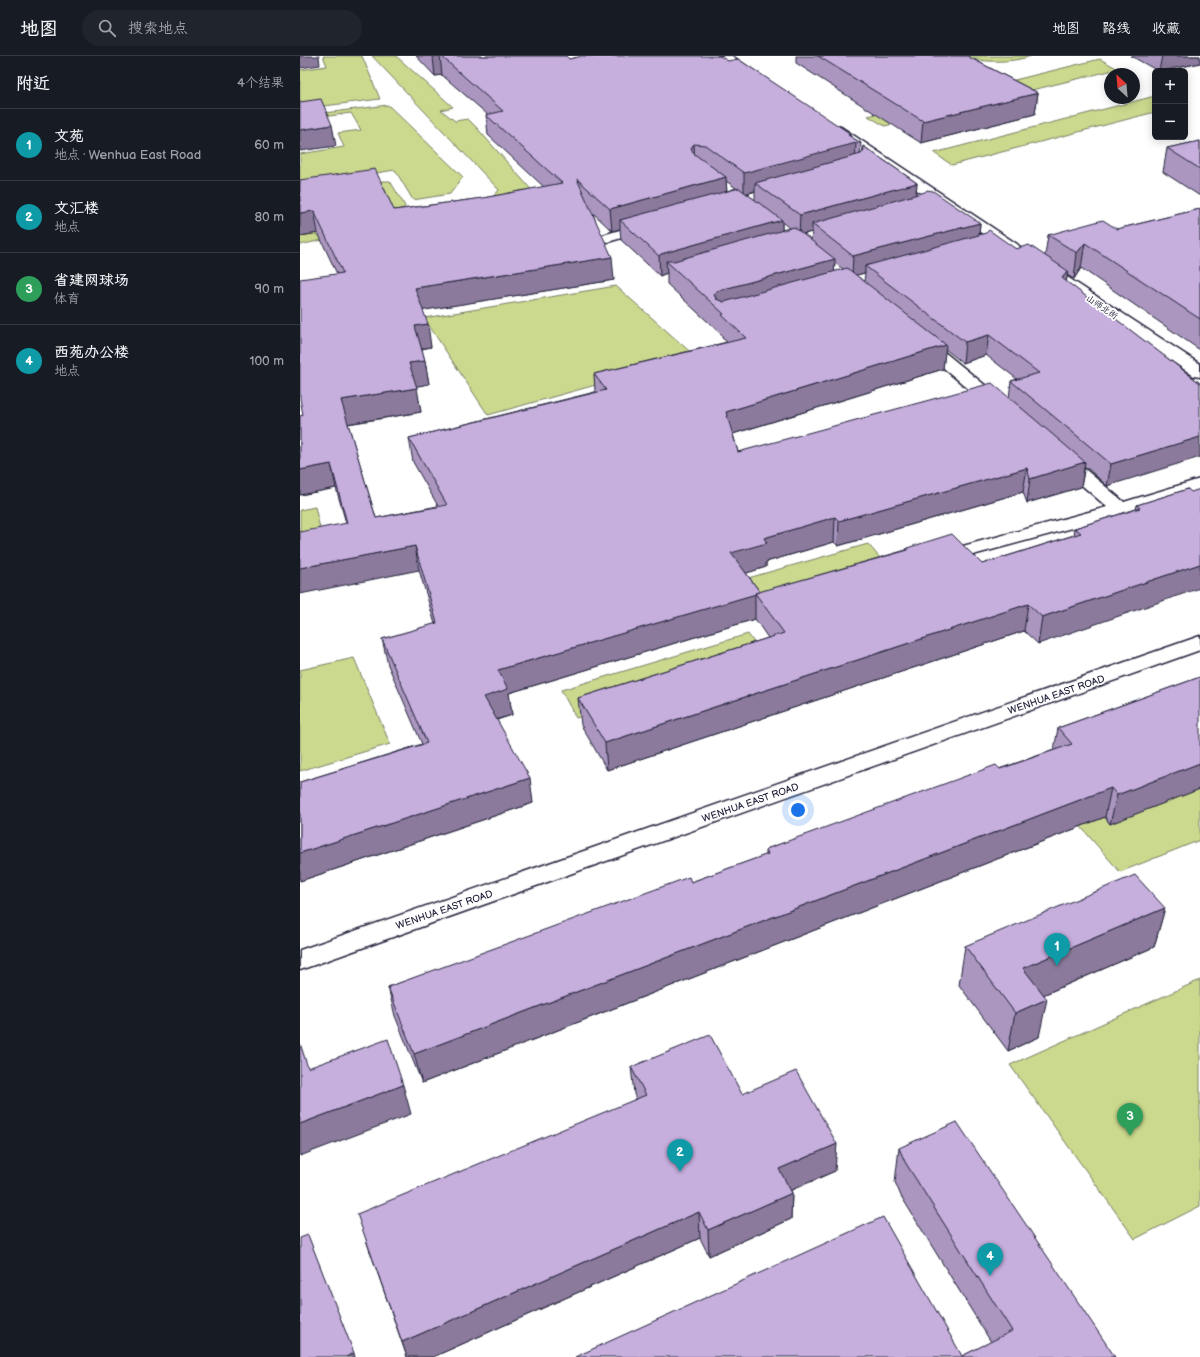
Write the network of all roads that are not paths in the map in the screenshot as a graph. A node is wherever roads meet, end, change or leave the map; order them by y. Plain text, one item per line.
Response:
1 (724, 56) edge
2 (770, 87) edge
3 (823, 122) edge
4 (802, 183) edge
5 (723, 187) edge
6 (740, 200) junction
7 (710, 208) edge
8 (758, 214) edge
9 (666, 221) edge
10 (608, 238) dead end
11 (1023, 254) edge
12 (1049, 272) edge
13 (911, 333) edge
14 (1200, 372) edge
15 (1014, 417) edge
16 (1050, 448) edge
17 (1200, 485) edge
18 (1121, 509) junction
19 (966, 551) edge
20 (1200, 643) edge
21 (300, 960) edge

1 - 2 street
3 - 11 street
4 - 6 street
5 - 6 street
6 - 7 street
6 - 8 street
9 - 10 street
12 - 14 street, 山师北街
13 - 15 street
16 - 18 street
17 - 18 street
18 - 19 street
20 - 21 street, WENHUA EAST ROAD

